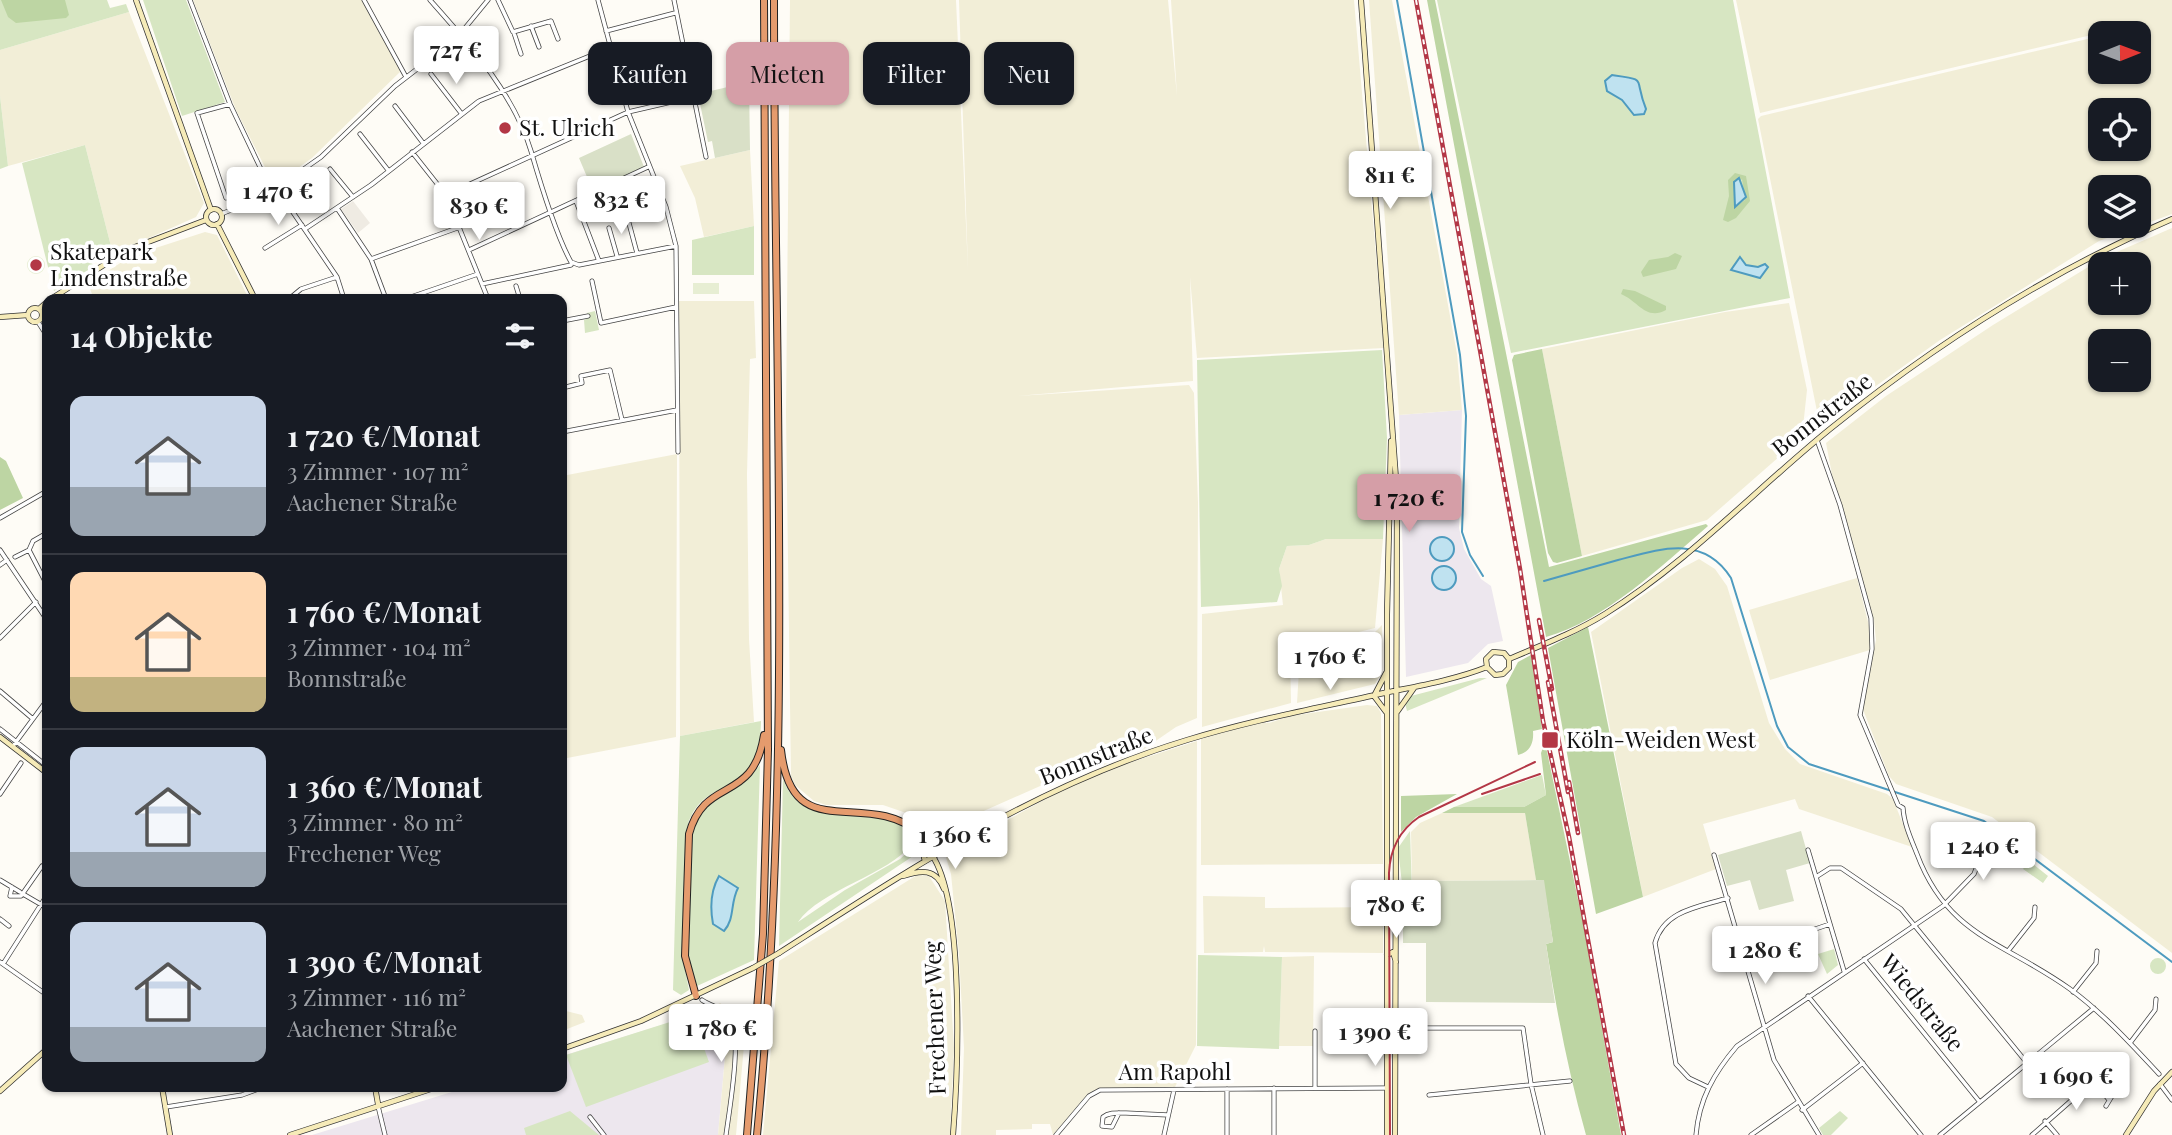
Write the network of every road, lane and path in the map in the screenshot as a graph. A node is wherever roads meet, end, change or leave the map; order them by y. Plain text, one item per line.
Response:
1 (136, 0) edge
2 (190, 0) edge
3 (364, 0) edge
4 (430, 0) edge
5 (488, 0) edge
6 (498, 0) edge
7 (597, 0) edge
8 (674, 0) edge
9 (764, 0) edge
10 (774, 0) edge
11 (1361, 0) edge
12 (675, 13) junction
13 (531, 26) junction
14 (606, 31) junction
15 (513, 32) junction
16 (462, 33) junction
17 (558, 39) dead end
18 (610, 42) edge
19 (681, 42) edge
20 (539, 47) dead end
21 (521, 54) dead end
22 (588, 56) edge
23 (431, 74) dead end
24 (406, 77) junction
25 (503, 90) junction
26 (230, 104) junction
27 (626, 105) edge
28 (660, 105) edge
29 (695, 105) edge
30 (394, 106) dead end
31 (461, 113) junction
32 (628, 113) junction
33 (360, 134) dead end
34 (423, 143) junction
35 (412, 152) junction
36 (532, 156) junction
37 (706, 158) dead end
38 (648, 167) junction
39 (330, 169) dead end
40 (388, 170) junction
41 (275, 191) junction
42 (446, 195) junction
43 (353, 197) junction
44 (226, 198) dead end
45 (576, 201) junction
46 (337, 208) junction
47 (211, 210) junction
48 (553, 212) junction
49 (626, 212) dead end
50 (220, 214) junction
51 (2172, 219) edge
52 (206, 220) junction
53 (217, 224) junction
54 (304, 227) junction
55 (460, 227) junction
56 (609, 228) dead end
57 (676, 246) junction
58 (265, 248) dead end
59 (469, 250) junction
60 (637, 253) junction
61 (617, 257) junction
62 (371, 259) junction
63 (599, 261) junction
64 (571, 265) dead end
65 (478, 274) junction
66 (337, 277) junction
67 (592, 281) dead end
68 (482, 285) junction
69 (516, 286) dead end
70 (60, 294) edge
71 (252, 294) edge
72 (295, 294) edge
73 (342, 294) edge
74 (384, 294) edge
75 (420, 294) edge
76 (486, 294) edge
77 (518, 294) edge
78 (42, 307) edge
79 (676, 307) junction
80 (39, 309) junction
81 (28, 315) junction
82 (588, 316) dead end
83 (0, 317) edge
84 (567, 320) edge
85 (38, 322) junction
86 (42, 328) edge
87 (567, 387) edge
88 (677, 410) junction
89 (622, 421) junction
90 (1392, 423) junction
91 (567, 431) edge
92 (1817, 440) junction
93 (678, 452) dead end
94 (42, 495) edge
95 (0, 518) edge
96 (42, 536) edge
97 (0, 550) edge
98 (29, 550) junction
99 (15, 557) dead end
100 (7, 560) junction
101 (0, 565) edge
102 (42, 575) edge
103 (36, 602) junction
104 (42, 612) edge
105 (0, 638) edge
106 (1509, 659) junction
107 (1487, 667) junction
108 (1387, 672) junction
109 (1414, 687) junction
110 (0, 691) edge
111 (1397, 691) junction
112 (1387, 693) junction
113 (1374, 696) junction
114 (42, 707) edge
115 (1386, 712) junction
116 (1397, 712) junction
117 (33, 719) junction
118 (767, 719) junction
119 (0, 729) edge
120 (778, 731) junction
121 (0, 737) edge
122 (18, 740) junction
123 (13, 746) junction
124 (42, 762) edge
125 (21, 763) dead end
126 (42, 769) edge
127 (0, 794) edge
128 (920, 834) junction
129 (1989, 836) dead end
130 (962, 837) junction
131 (1808, 850) dead end
132 (932, 855) junction
133 (1714, 855) dead end
134 (921, 862) junction
135 (41, 866) dead end
136 (1816, 877) junction
137 (895, 878) junction
138 (0, 880) edge
139 (12, 887) junction
140 (22, 893) junction
141 (1728, 898) junction
142 (948, 899) junction
143 (42, 905) joint
144 (1943, 906) junction
145 (2035, 908) dead end
146 (0, 919) edge
147 (1830, 924) junction
148 (1914, 925) junction
149 (9, 926) dead end
150 (2008, 951) junction
151 (2097, 951) dead end
152 (1744, 953) junction
153 (1387, 955) junction
154 (1864, 959) junction
155 (1, 963) edge
156 (1398, 966) junction
157 (1844, 971) junction
158 (42, 992) edge
159 (2074, 992) junction
160 (1808, 996) junction
161 (699, 998) junction
162 (2156, 999) dead end
163 (2094, 1008) junction
164 (1764, 1026) junction
165 (1420, 1028) dead end
166 (1315, 1031) dead end
167 (2130, 1043) junction
168 (567, 1047) edge
169 (42, 1053) edge
170 (1863, 1063) junction
171 (2027, 1063) junction
172 (2172, 1072) edge
173 (2159, 1074) dead end
174 (2098, 1077) dead end
175 (1570, 1081) dead end
176 (1396, 1082) junction
177 (2095, 1083) junction
178 (1531, 1084) junction
179 (2160, 1084) junction
180 (1387, 1087) junction
181 (1708, 1087) junction
182 (1274, 1088) junction
183 (1315, 1088) junction
184 (1227, 1089) junction
185 (1174, 1090) junction
186 (0, 1091) edge
187 (2115, 1091) dead end
188 (163, 1092) edge
189 (250, 1092) edge
190 (375, 1092) edge
191 (420, 1092) edge
192 (1429, 1095) dead end
193 (1396, 1098) junction
194 (2109, 1100) junction
195 (2172, 1100) edge
196 (1798, 1102) junction
197 (1980, 1102) junction
198 (378, 1104) junction
199 (2105, 1106) dead end
200 (166, 1107) junction
201 (1802, 1110) junction
202 (1119, 1113) junction
203 (1168, 1115) junction
204 (590, 1117) dead end
205 (2045, 1121) junction
206 (170, 1135) edge
207 (289, 1135) edge
208 (385, 1135) edge
209 (604, 1135) edge
210 (726, 1135) edge
211 (747, 1135) edge
212 (757, 1135) edge
213 (953, 1135) edge
214 (1056, 1135) edge
215 (1164, 1135) edge
216 (1227, 1135) edge
217 (1274, 1135) edge
218 (1387, 1135) edge
219 (1395, 1135) edge
220 (1543, 1135) edge
221 (1696, 1135) edge
222 (1751, 1135) edge
223 (1819, 1135) edge
224 (1921, 1135) edge
225 (1940, 1135) edge
226 (2032, 1135) edge
227 (2057, 1135) edge
228 (2126, 1135) edge

1 - 47 main road
2 - 26 street
3 - 24 street
4 - 16 street
5 - 16 street
6 - 15 street
7 - 14 street
8 - 12 street
9 - 118 highway
10 - 120 highway
11 - 90 main road
12 - 14 street
12 - 19 street
13 - 15 street
13 - 17 street
13 - 20 street
14 - 18 street
15 - 21 street
16 - 24 street
16 - 25 street
22 - 25 street
23 - 31 street
24 - 41 street
25 - 31 street
25 - 36 street
26 - 41 street
26 - 44 street
27 - 32 street
28 - 32 street
29 - 37 street
30 - 34 street
31 - 34 street
32 - 36 street
32 - 38 street
33 - 40 street
34 - 35 street
35 - 40 street
35 - 42 street
36 - 42 street
36 - 48 street
38 - 45 street
38 - 57 street
39 - 43 street
40 - 43 street
41 - 50 street
41 - 54 street
42 - 55 street
43 - 46 street
45 - 48 street
45 - 63 street
46 - 54 street
46 - 62 street
47 - 50 main road
47 - 52 main road
48 - 59 street
48 - 63 street
49 - 60 street
50 - 53 main road
51 - 92 main road, Bonnstraße
52 - 53 main road
52 - 70 main road
53 - 71 main road
54 - 58 street
54 - 66 street
55 - 59 street
55 - 62 street
56 - 61 street
57 - 60 street
57 - 79 street
59 - 65 street
60 - 61 street
61 - 63 street
62 - 74 street
64 - 68 street
65 - 68 street
65 - 75 street
66 - 72 street
66 - 73 street
67 - 79 street
68 - 76 street
69 - 77 street
78 - 80 main road
79 - 88 street
80 - 81 main road
80 - 85 main road
81 - 83 main road
81 - 85 main road
82 - 84 street
85 - 86 street
87 - 89 street
88 - 89 street
88 - 93 street
89 - 91 street
90 - 108 main road
90 - 111 main road
92 - 106 main road, Bonnstraße
92 - 144 street
94 - 95 street
96 - 98 street
97 - 100 street
98 - 99 street
98 - 102 street
100 - 101 street
100 - 103 street
103 - 104 street
103 - 105 street
106 - 107 main road
106 - 107 main road
107 - 109 main road, Bonnstraße
108 - 112 main road
108 - 113 main road
109 - 111 main road, Bonnstraße
109 - 116 main road
110 - 117 street
111 - 112 main road, Bonnstraße
111 - 116 main road
112 - 113 main road, Bonnstraße
112 - 115 main road
113 - 115 main road
113 - 130 main road, Bonnstraße
114 - 117 street
115 - 153 main road
116 - 156 main road
117 - 122 street
118 - 161 highway
118 - 211 highway
119 - 122 street
120 - 128 highway
120 - 212 highway
121 - 123 main road
122 - 123 street
122 - 124 street
123 - 126 main road
125 - 127 street
128 - 130 main road
128 - 134 main road
129 - 144 street
130 - 132 main road, Bonnstraße
131 - 136 street
132 - 134 main road, Bonnstraße
132 - 142 main road, Frechener Weg
133 - 141 street
134 - 137 main road, Bonnstraße
135 - 140 street
136 - 147 street
136 - 148 street
137 - 142 main road
137 - 161 main road, Bonnstraße, bridge
138 - 139 street
139 - 140 street
139 - 140 street
140 - 143 street
141 - 152 street
141 - 181 street
142 - 213 main road, Frechener Weg
143 - 155 street
144 - 148 street
144 - 150 street
145 - 150 street
146 - 149 street
147 - 152 street
147 - 157 street
148 - 154 street
148 - 171 street
150 - 159 street
151 - 159 street
152 - 164 street
153 - 156 main road
153 - 180 main road
154 - 157 street
154 - 197 street, Wiedstraße
155 - 158 street
156 - 176 main road
157 - 160 street
159 - 163 street
160 - 164 street
160 - 170 street
161 - 168 main road, Bonnstraße
161 - 210 street
162 - 167 street
163 - 167 street
163 - 171 street
164 - 181 street
164 - 196 street
165 - 178 street
166 - 183 street
167 - 173 street
169 - 186 main road
170 - 201 street
170 - 224 street
171 - 197 street
172 - 179 main road
174 - 177 street
175 - 178 street
176 - 180 main road
176 - 193 main road
177 - 194 street
177 - 205 street
178 - 192 street
178 - 220 street
179 - 195 street
179 - 228 main road
180 - 183 street, Am Rapohl
180 - 193 main road
180 - 218 main road
181 - 221 street
182 - 183 street, Am Rapohl
182 - 184 street, Am Rapohl
182 - 217 street
184 - 185 street, Am Rapohl
184 - 216 street
185 - 203 street
185 - 214 street, Am Rapohl
187 - 194 street
188 - 200 main road
189 - 200 street
190 - 198 main road
191 - 198 main road
193 - 219 main road
194 - 199 street
196 - 201 street
196 - 222 street
197 - 225 street
198 - 207 main road
198 - 208 street
200 - 206 main road
201 - 223 street
202 - 202 street
202 - 203 street
203 - 215 street
204 - 209 street
205 - 226 street
205 - 227 street

